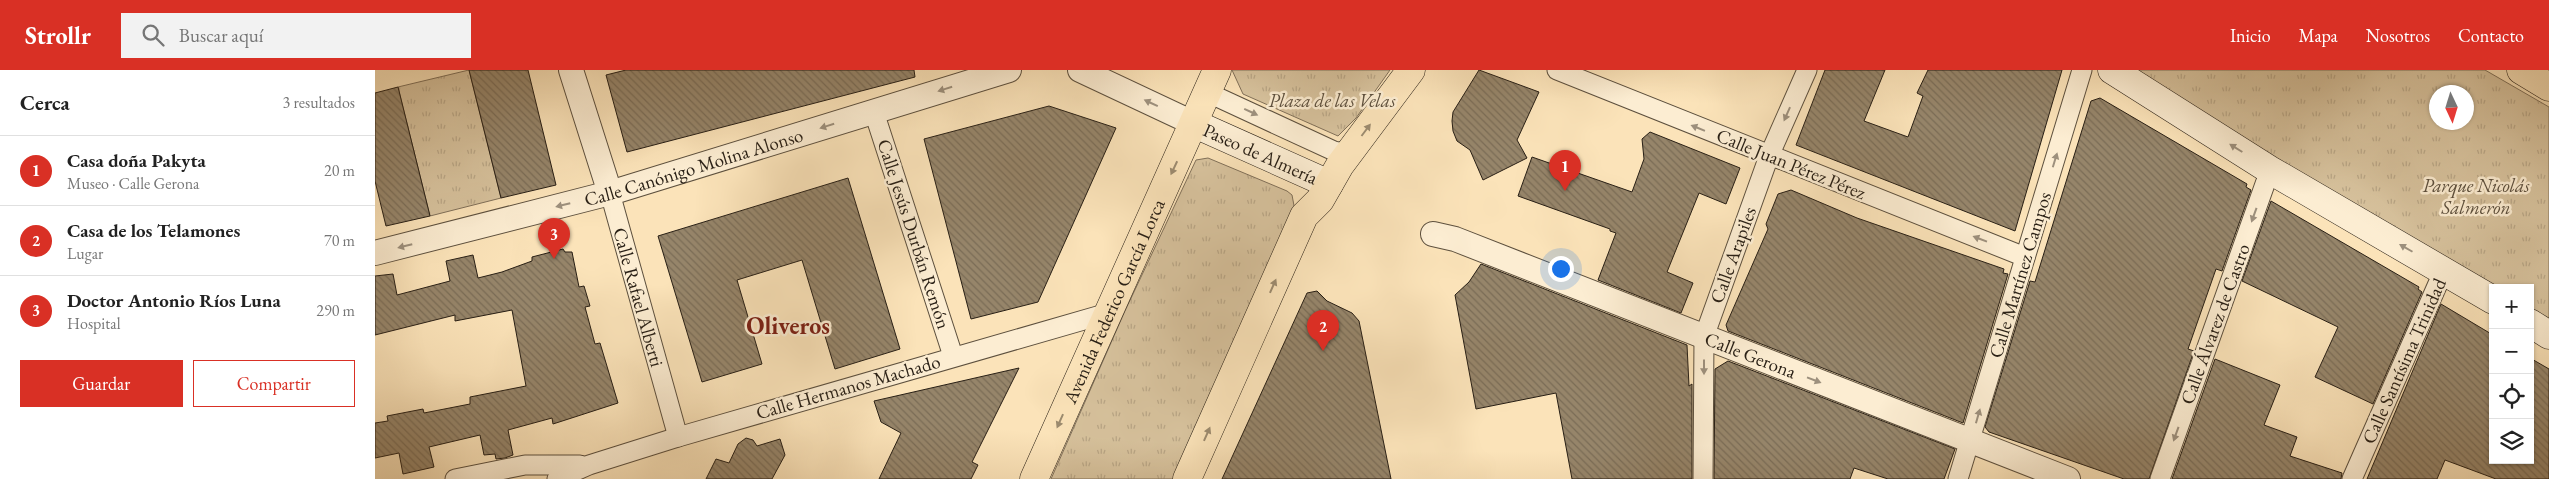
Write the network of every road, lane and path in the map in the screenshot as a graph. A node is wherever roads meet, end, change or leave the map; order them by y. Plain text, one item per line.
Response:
1 (571, 70) edge
2 (1009, 70) edge
3 (1080, 70) edge
4 (1411, 70) edge
5 (1557, 70) edge
6 (1807, 70) edge
7 (2082, 70) edge
8 (2112, 70) edge
9 (2521, 70) edge
10 (1213, 79) edge
11 (2549, 87) edge
12 (874, 112) junction
13 (1195, 124) junction
14 (1349, 154) junction
15 (1769, 156) junction
16 (2270, 170) junction
17 (1329, 184) junction
18 (610, 193) junction
19 (1433, 234) dead end
20 (375, 253) edge
21 (2025, 257) junction
22 (2443, 270) junction
23 (2489, 298) edge
24 (1108, 313) junction
25 (2534, 326) edge
26 (2549, 335) edge
27 (1704, 337) junction
28 (953, 356) junction
29 (678, 437) junction
30 (1971, 440) junction
31 (589, 465) junction
32 (455, 479) edge
33 (557, 479) edge
34 (1034, 479) edge
35 (1187, 479) edge
36 (1703, 479) edge
37 (1958, 479) edge
38 (2068, 479) edge
39 (2160, 479) edge
40 (2352, 479) edge

1 - 18 street, Calle Rafael Alberti
2 -> 12 street, Calle Canónigo Molina Alonso
13 -> 3 street
14 -> 4 main road
15 -> 5 street, Calle Juan Pérez Pérez
6 -> 15 street, Calle Arapiles
21 -> 7 street, Calle Martínez Campos
16 -> 8 main road
9 - 11 main road
10 - 13 main road, Avenida Federico García Lorca
10 -> 14 street
12 -> 18 street, Calle Canónigo Molina Alonso
12 - 28 street, Calle Jesús Durbán Remón
13 - 17 main road, Paseo de Almería
13 -> 24 main road, Avenida Federico García Lorca
14 - 17 main road
21 -> 15 street, Calle Juan Pérez Pérez
15 - 27 street, Calle Arapiles
22 -> 16 main road
16 -> 39 street, Calle Álvarez de Castro
35 -> 17 main road
18 -> 20 street, Calle Canónigo Molina Alonso
18 - 29 street, Calle Rafael Alberti
19 - 27 street, Calle Gerona
30 -> 21 street, Calle Martínez Campos
22 - 23 main road
22 - 40 street, Calle Santísima Trinidad
24 - 28 street, Calle Hermanos Machado
24 -> 34 main road, Avenida Federico García Lorca
25 - 26 main road
27 -> 30 street, Calle Gerona
27 -> 36 street, Calle Arapiles
28 - 29 street, Calle Hermanos Machado
29 - 31 street, Calle Hermanos Machado
30 - 37 street, Calle Martínez Campos
30 - 38 street, Calle Gerona
31 - 32 street, Calle Hermanos Machado
31 - 33 street, Calle Hermanos Machado

